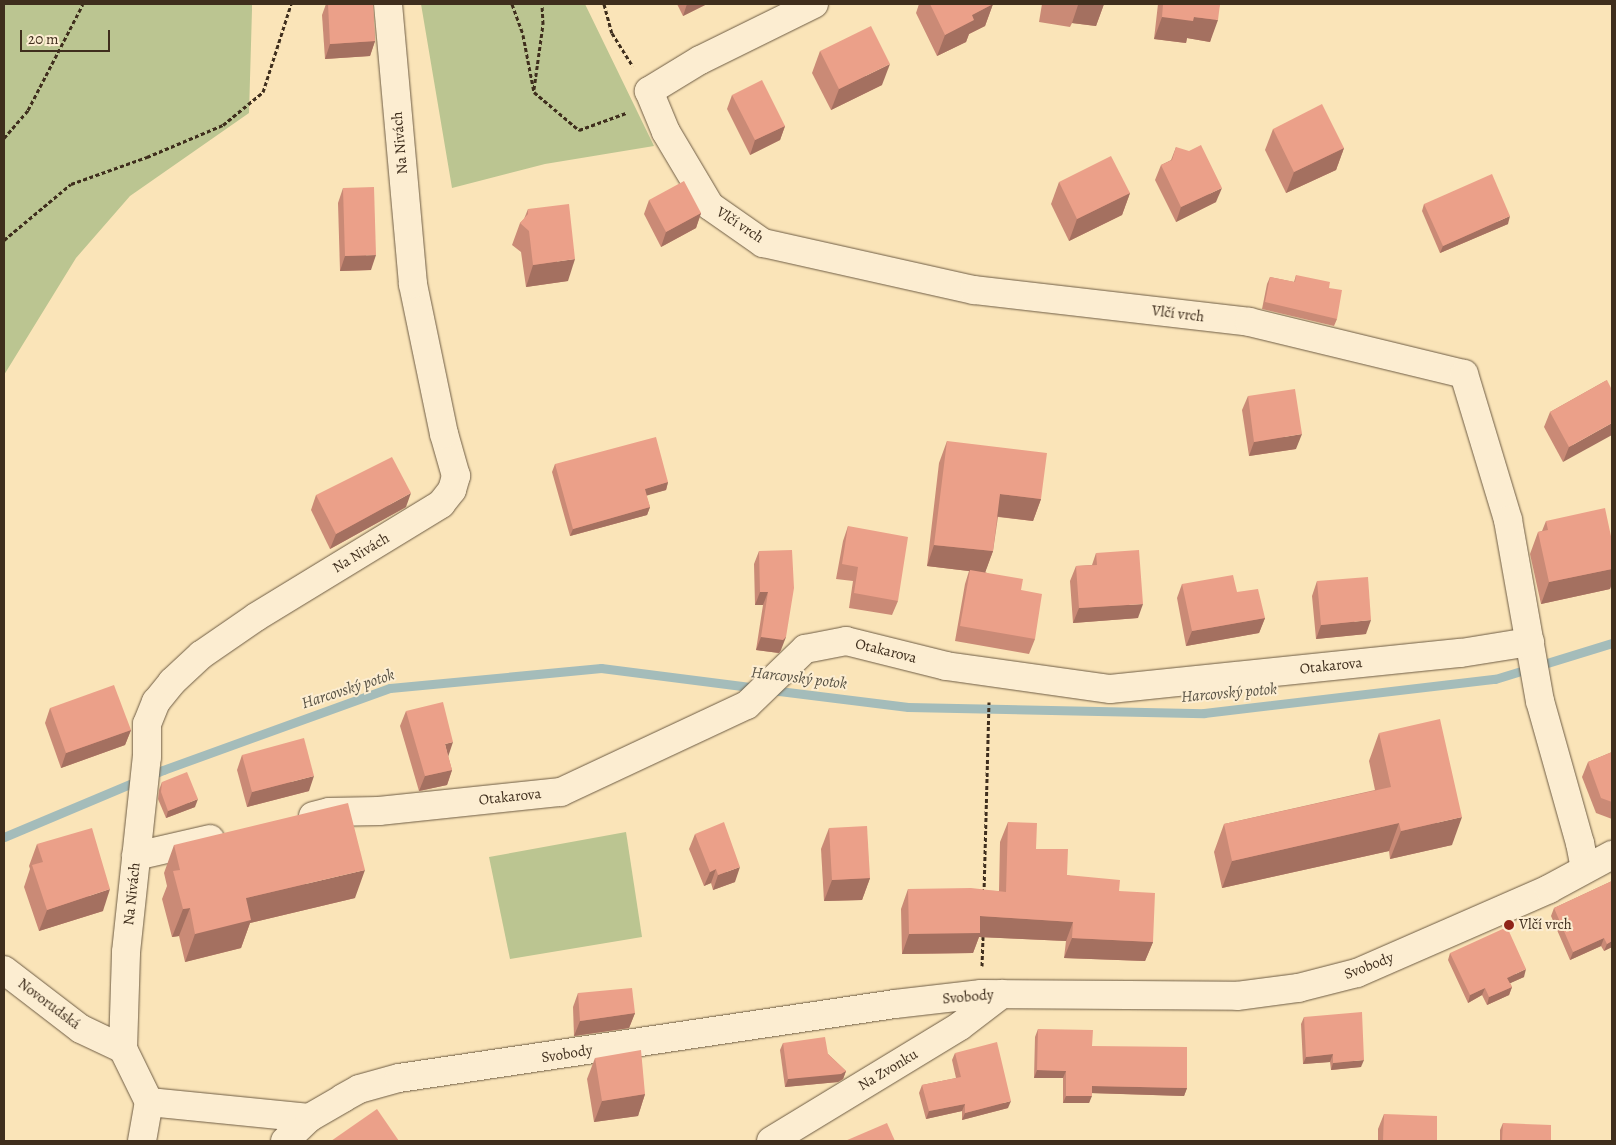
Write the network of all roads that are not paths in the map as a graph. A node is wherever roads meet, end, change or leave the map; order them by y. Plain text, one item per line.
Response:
1 (388, 4) edge
2 (814, 4) edge
3 (1531, 648) junction
4 (290, 821) edge
5 (232, 834) edge
6 (1612, 855) edge
7 (136, 856) junction
8 (1586, 868) junction
9 (4, 970) edge
10 (991, 994) junction
11 (124, 1049) junction
12 (149, 1102) junction
13 (310, 1118) junction
14 (142, 1141) edge
15 (285, 1141) edge
16 (771, 1141) edge

1 - 7 street, Na Nivách
2 - 3 street, Vlčí vrch
3 - 4 street, Otakarova
3 - 8 street, Vlčí vrch
5 - 7 street
6 - 8 street, Svobody
7 - 11 street, Na Nivách
8 - 10 street, Svobody
9 - 11 street, Novorudská
10 - 13 street, Svobody
10 - 16 street, Na Zvonku
11 - 12 street
12 - 13 street
12 - 14 street
13 - 15 street, Svobody

